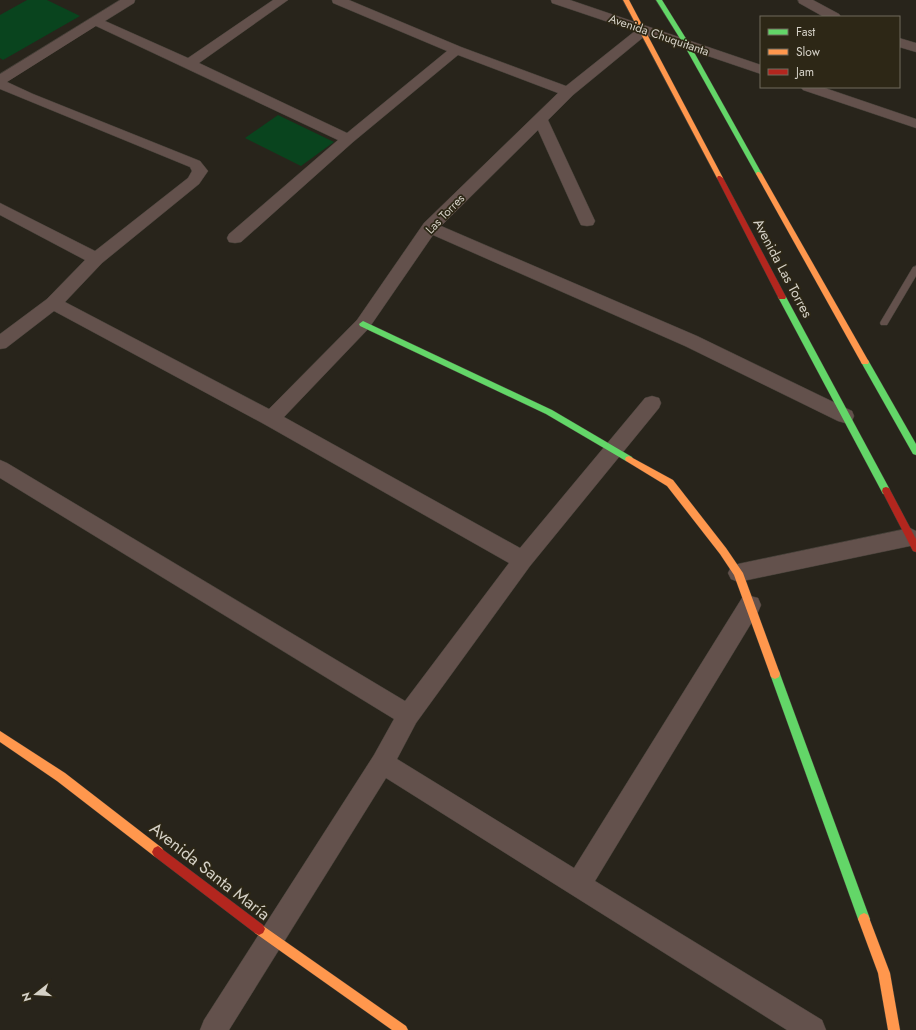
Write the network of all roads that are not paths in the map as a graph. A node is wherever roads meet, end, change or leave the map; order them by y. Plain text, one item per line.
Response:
1 (282, 0) edge
2 (338, 0) edge
3 (557, 0) edge
4 (626, 0) edge
5 (659, 0) edge
6 (804, 0) edge
7 (126, 1) edge
8 (832, 16) edge
9 (95, 21) junction
10 (643, 31) junction
11 (900, 42) edge
12 (687, 44) junction
13 (916, 48) edge
14 (456, 50) junction
15 (189, 64) junction
16 (760, 70) edge
17 (0, 80) edge
18 (0, 84) edge
19 (811, 88) edge
20 (568, 92) junction
21 (540, 120) junction
22 (916, 124) edge
23 (348, 139) junction
24 (0, 208) edge
25 (587, 222) dead end
26 (430, 227) junction
27 (235, 238) dead end
28 (96, 259) junction
29 (916, 269) edge
30 (53, 303) junction
31 (884, 323) dead end
32 (364, 324) junction
33 (0, 343) edge
34 (652, 403) dead end
35 (844, 416) junction
36 (272, 419) junction
37 (613, 450) junction
38 (916, 452) edge
39 (0, 468) edge
40 (913, 542) edge
41 (522, 560) junction
42 (738, 573) junction
43 (750, 605) junction
44 (408, 715) junction
45 (0, 736) edge
46 (382, 763) junction
47 (578, 885) junction
48 (271, 938) junction
49 (214, 1030) edge
50 (402, 1030) edge
51 (812, 1030) edge
52 (894, 1030) edge

1 - 15 street
2 - 14 street
3 - 10 street, Avenida Chuquitanta
4 - 10 street, Avenida Las Torres
5 - 12 street, Avenida Las Torres
6 - 8 street
7 - 9 street
9 - 15 street
9 - 17 street
10 - 12 street, Avenida Chuquitanta
10 - 20 street, Las Torres
10 - 35 street, Avenida Las Torres
11 - 13 street
12 - 16 street, Avenida Chuquitanta
12 - 38 street, Avenida Las Torres
14 - 20 street
14 - 23 street
15 - 23 street
18 - 28 street
19 - 22 street
20 - 21 street, Las Torres
21 - 25 street
21 - 26 street, Las Torres
23 - 27 street
24 - 28 street
26 - 32 street, Las Torres
26 - 35 street
28 - 30 street
29 - 31 lane
30 - 33 street
30 - 36 street
32 - 36 street, Las Torres
32 - 37 street
34 - 37 street
35 - 40 street, Avenida Las Torres
36 - 41 street
37 - 41 street
37 - 42 street
39 - 44 street
40 - 42 street
41 - 44 street
42 - 43 street
43 - 47 street
43 - 52 street
44 - 46 street
45 - 48 street, Avenida Santa María
46 - 47 street
46 - 48 street
47 - 51 street
48 - 49 street
48 - 50 street, Avenida Santa María

